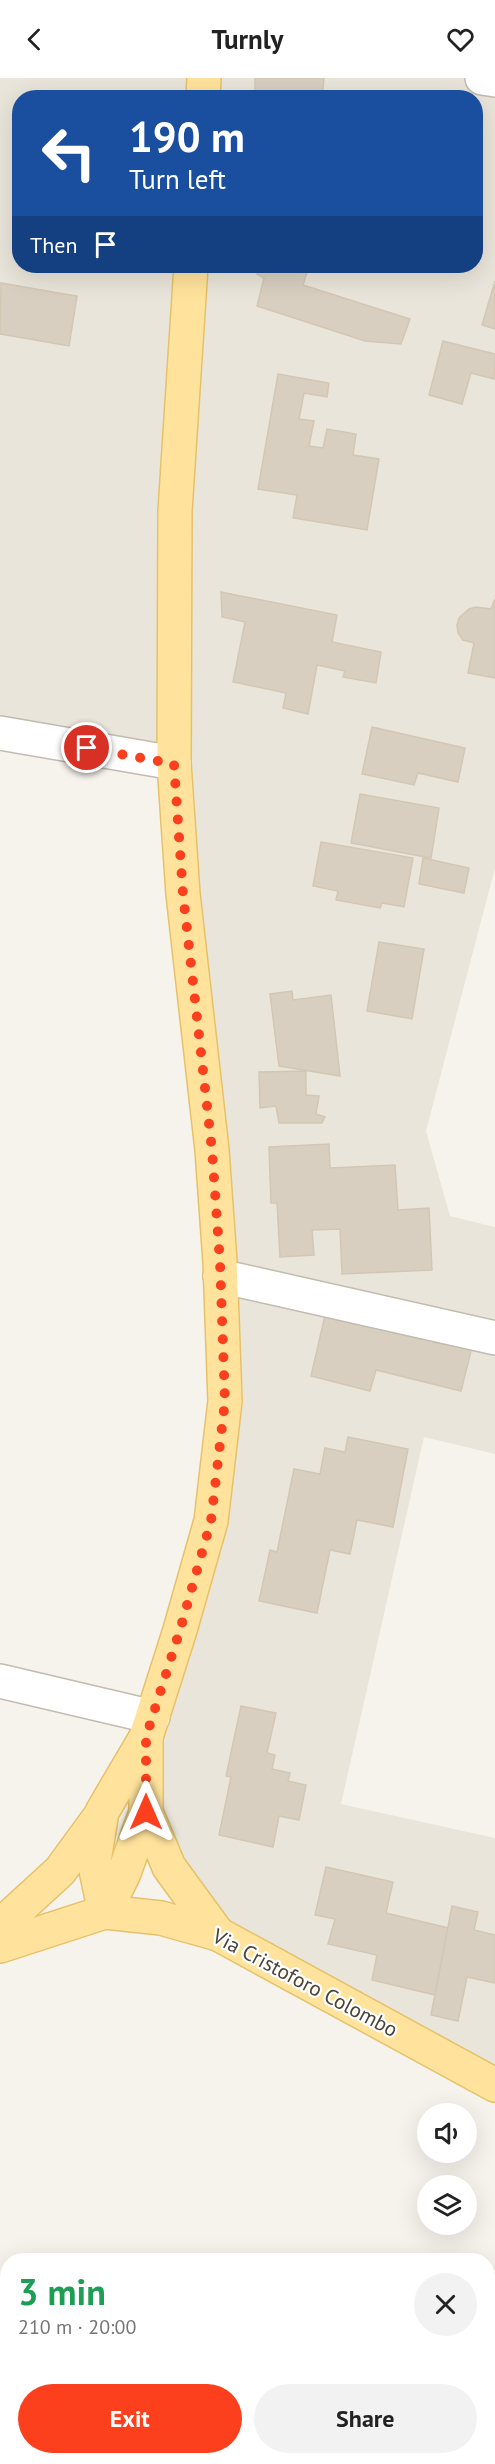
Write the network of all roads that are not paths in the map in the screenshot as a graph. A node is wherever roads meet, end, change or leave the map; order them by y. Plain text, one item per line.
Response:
1 (482, 78) edge
2 (495, 80) edge
3 (191, 273) edge
4 (0, 733) edge
5 (174, 764) junction
6 (220, 1276) junction
7 (495, 1338) edge
8 (0, 1681) edge
9 (150, 1727) junction
10 (102, 1812) junction
11 (146, 1812) junction
12 (105, 1912) junction
13 (0, 1926) edge
14 (218, 1934) junction
15 (0, 1946) edge
16 (495, 2085) edge

1 - 2 street
3 - 5 main road
4 - 5 street
5 - 6 main road
6 - 7 street
6 - 9 main road
8 - 9 street
9 - 10 main road
9 - 11 main road
10 - 12 main road
10 - 13 main road
11 - 12 main road
11 - 14 main road
12 - 14 main road, Via Cristoforo Colombo
12 - 15 main road
14 - 16 main road, Via Cristoforo Colombo

